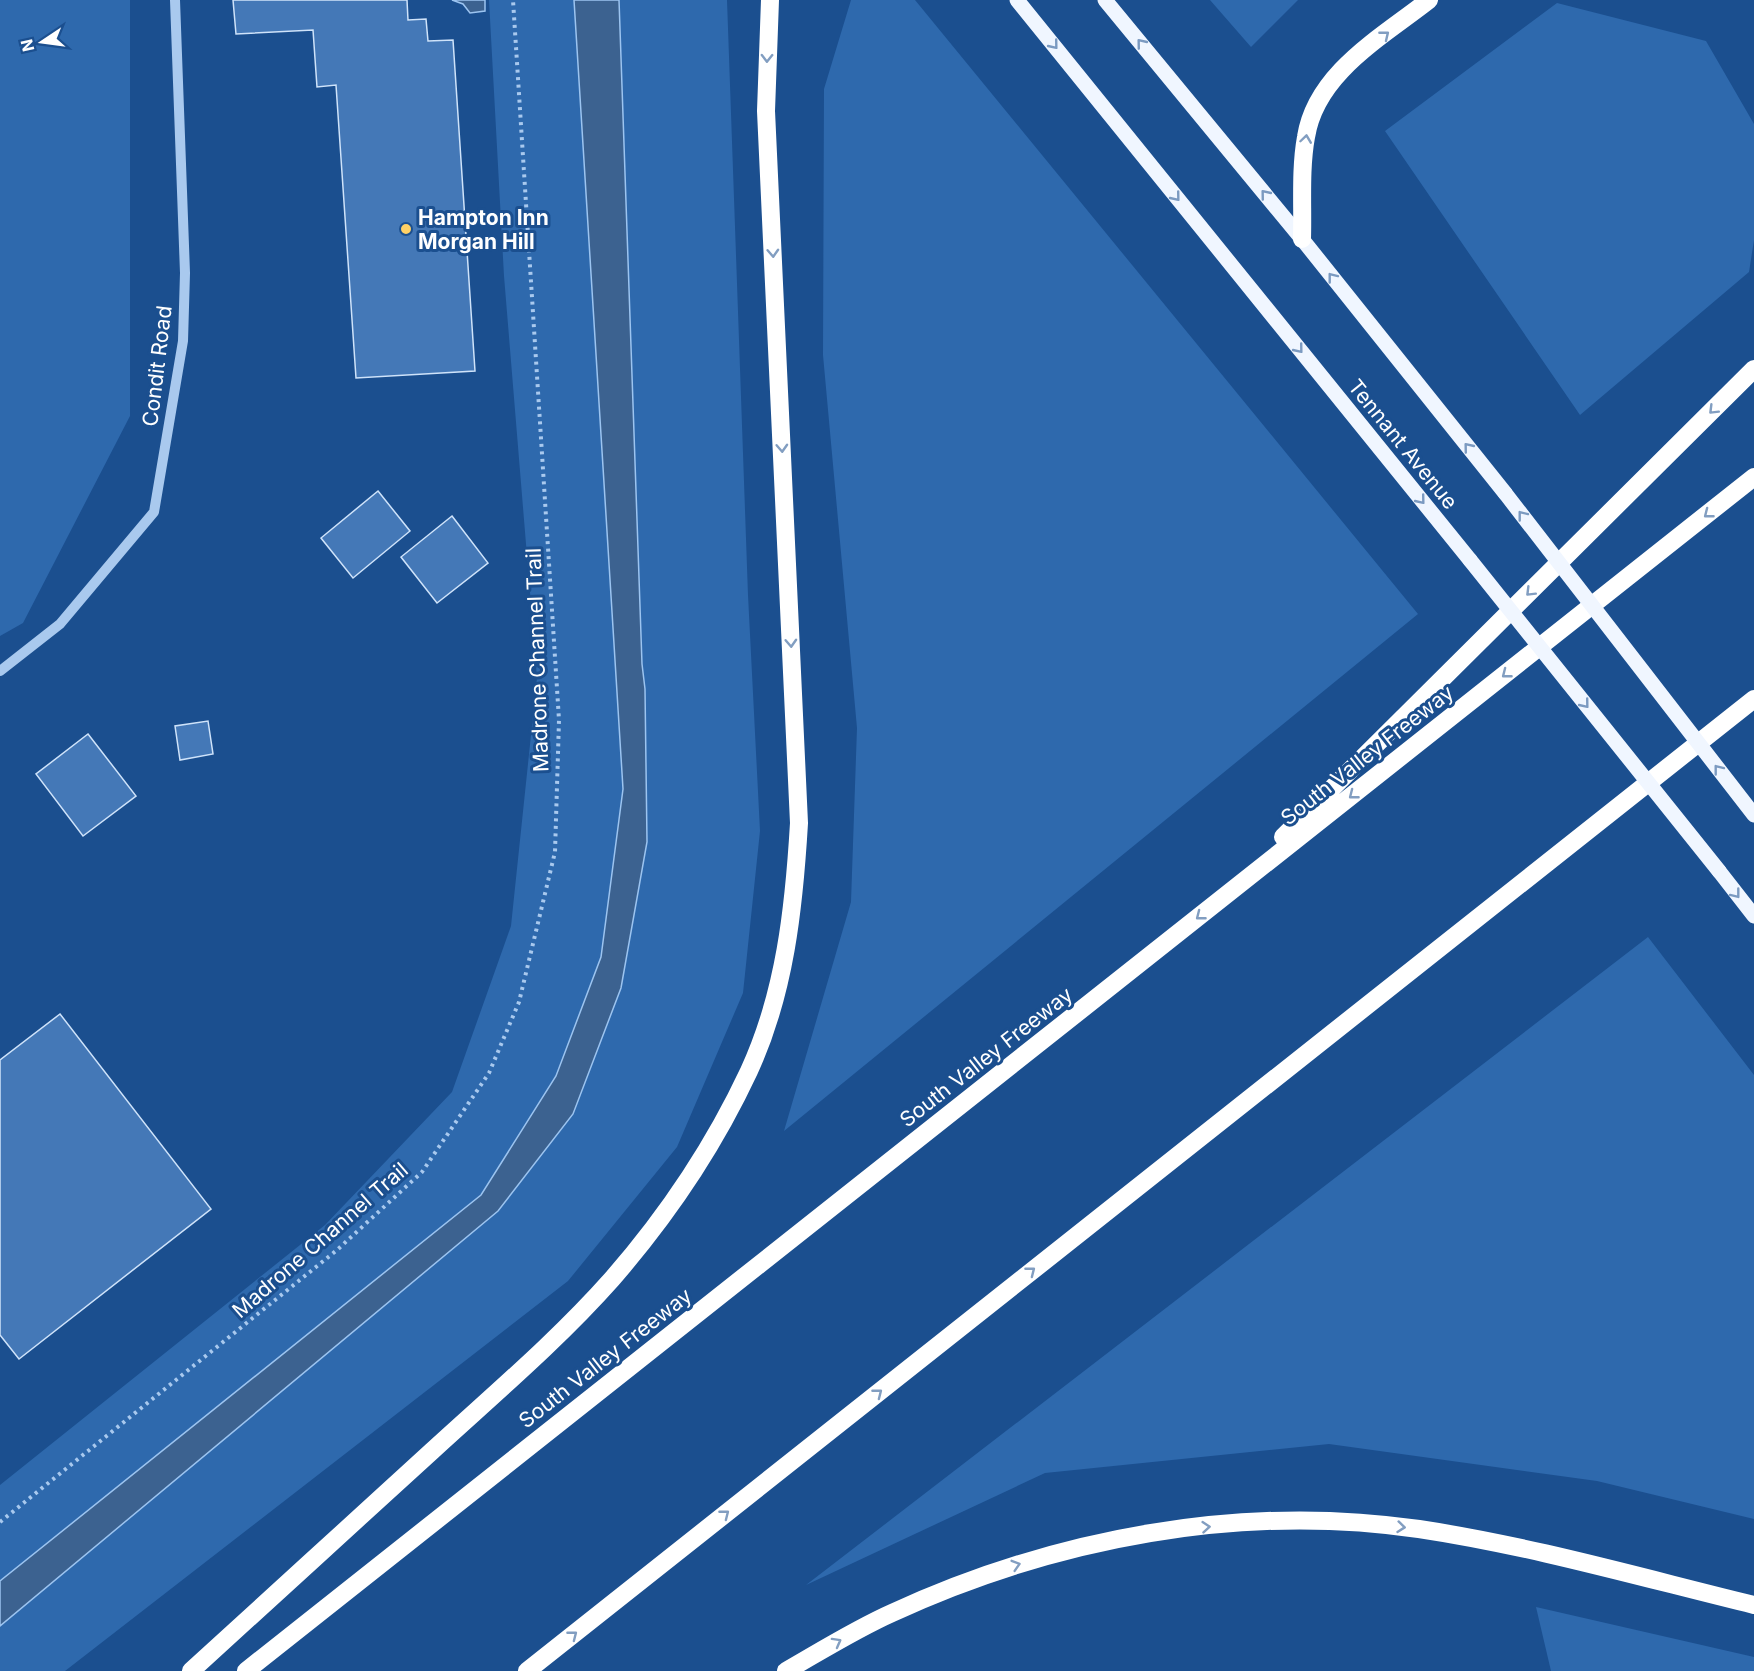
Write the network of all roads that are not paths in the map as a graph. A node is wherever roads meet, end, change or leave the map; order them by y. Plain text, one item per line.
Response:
1 (175, 0) edge
2 (770, 0) edge
3 (1017, 0) edge
4 (1105, 0) edge
5 (1429, 0) edge
6 (1302, 239) junction
7 (1754, 369) edge
8 (1754, 477) edge
9 (0, 671) edge
10 (1754, 699) edge
11 (1754, 815) edge
12 (1220, 900) junction
13 (1754, 916) edge
14 (1754, 1605) edge
15 (191, 1671) edge
16 (246, 1671) edge
17 (527, 1671) edge
18 (786, 1671) edge

1 - 9 street, Condit Road
2 -> 15 highway
3 -> 13 main road, Tennant Avenue, bridge
6 -> 4 main road
6 -> 5 highway
11 -> 6 main road, bridge
7 -> 12 highway
8 -> 12 highway, South Valley Freeway
17 -> 10 highway
12 -> 16 highway, South Valley Freeway
18 -> 14 highway

